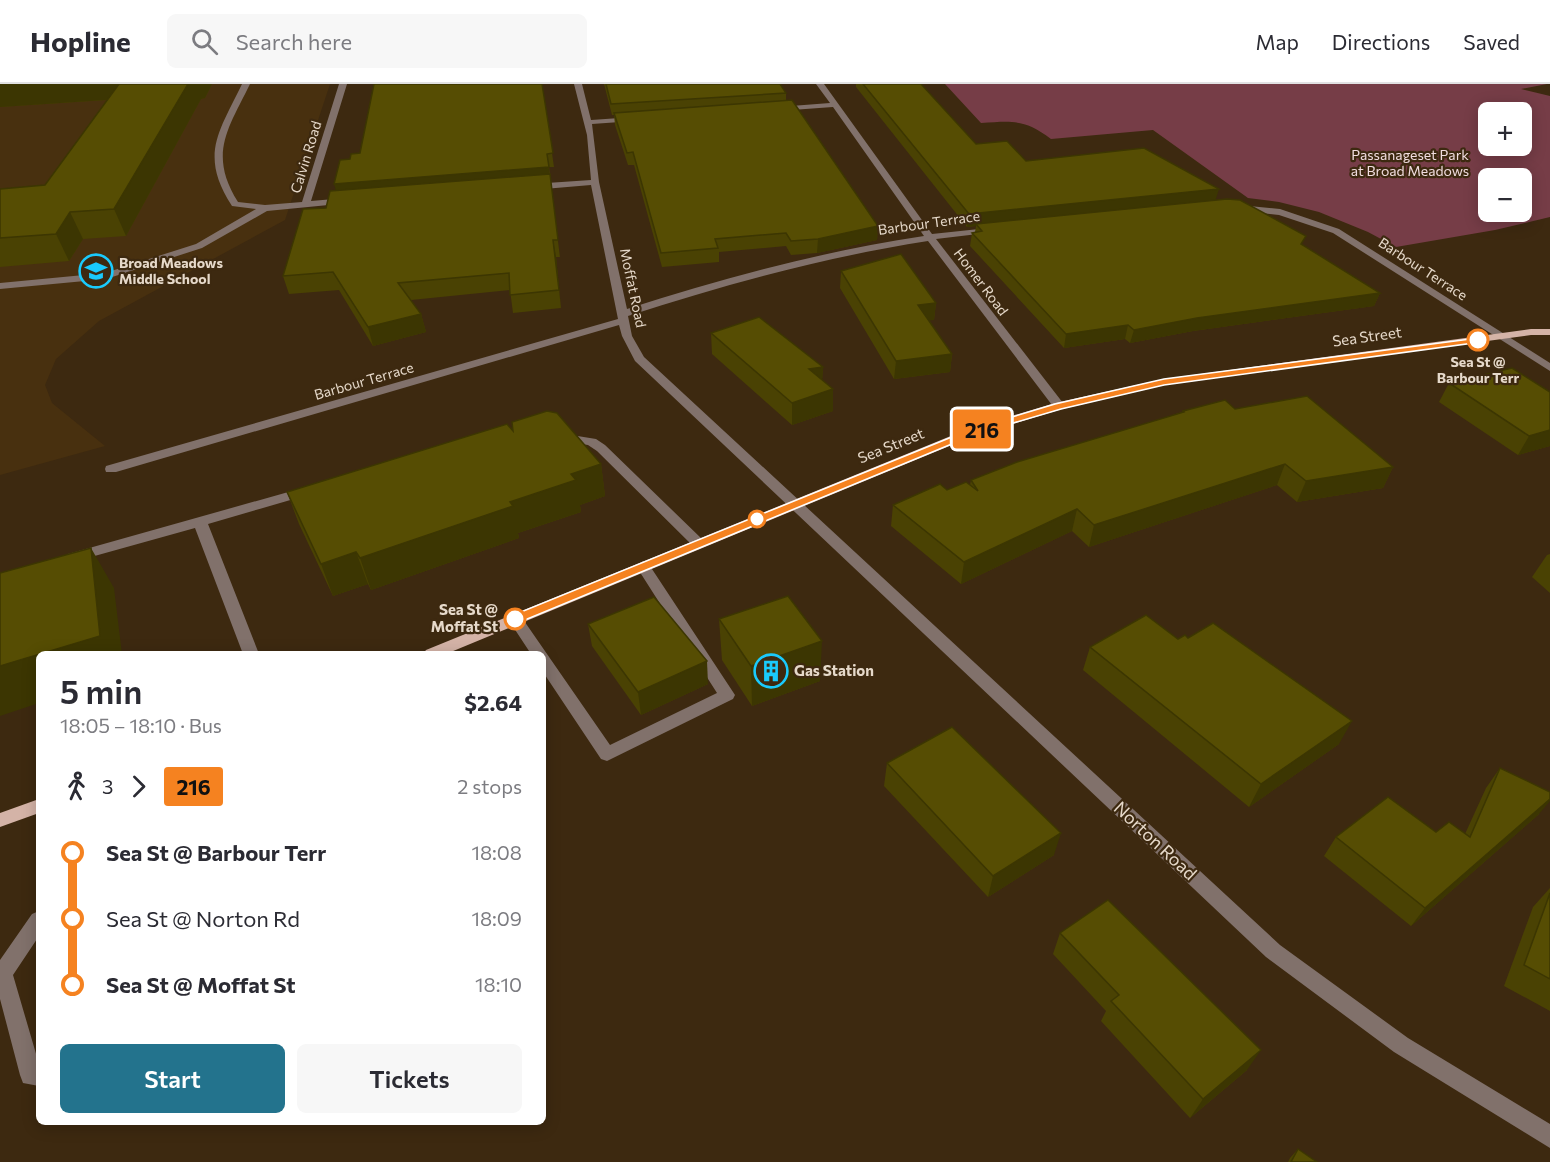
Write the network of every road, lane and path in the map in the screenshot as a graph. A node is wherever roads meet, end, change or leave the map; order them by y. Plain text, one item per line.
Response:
1 (246, 84) edge
2 (343, 84) edge
3 (578, 84) edge
4 (820, 84) edge
5 (835, 105) junction
6 (764, 110) edge
7 (647, 118) edge
8 (588, 122) junction
9 (595, 182) junction
10 (525, 187) edge
11 (352, 200) edge
12 (306, 203) junction
13 (1223, 206) edge
14 (265, 208) junction
15 (1009, 228) edge
16 (929, 236) junction
17 (0, 286) edge
18 (624, 317) junction
19 (1550, 321) edge
20 (1531, 332) junction
21 (1550, 332) edge
22 (1500, 337) junction
23 (1550, 368) edge
24 (1059, 406) junction
25 (544, 436) edge
26 (111, 469) dead end
27 (321, 486) edge
28 (792, 504) junction
29 (200, 522) junction
30 (698, 543) junction
31 (56, 562) edge
32 (643, 566) junction
33 (515, 619) junction
34 (250, 651) edge
35 (438, 651) edge
36 (537, 651) edge
37 (546, 664) edge
38 (36, 807) edge
39 (0, 820) edge
40 (36, 924) edge
41 (36, 1075) edge
42 (1550, 1137) edge

1 - 14 street
2 - 12 street, Calvin Road
3 - 8 street, Moffat Road
4 - 5 street, Homer Road
5 - 6 street
5 - 16 street, Homer Road
7 - 8 street
8 - 9 street, Moffat Road
9 - 10 street
9 - 18 street, Moffat Road
11 - 12 street, Calvin Road
12 - 14 street
13 - 22 street, Barbour Terrace
14 - 17 street
15 - 16 street, Barbour Terrace
16 - 18 street, Barbour Terrace
16 - 24 street, Homer Road
18 - 26 street, Barbour Terrace
18 - 28 street, Moffat Road
19 - 20 main road, Sea Street
20 - 21 main road, Sea Street
20 - 22 main road, Sea Street
22 - 23 street, Barbour Terrace
22 - 24 main road, Sea Street
24 - 28 main road, Sea Street
25 - 30 street
27 - 29 street
28 - 30 main road, Sea Street
28 - 42 street, Norton Road
29 - 31 street
29 - 34 street
30 - 32 main road, Sea Street
32 - 33 main road, Sea Street
32 - 37 street
33 - 35 main road, Sea Street
33 - 36 street
38 - 39 main road
40 - 41 street

